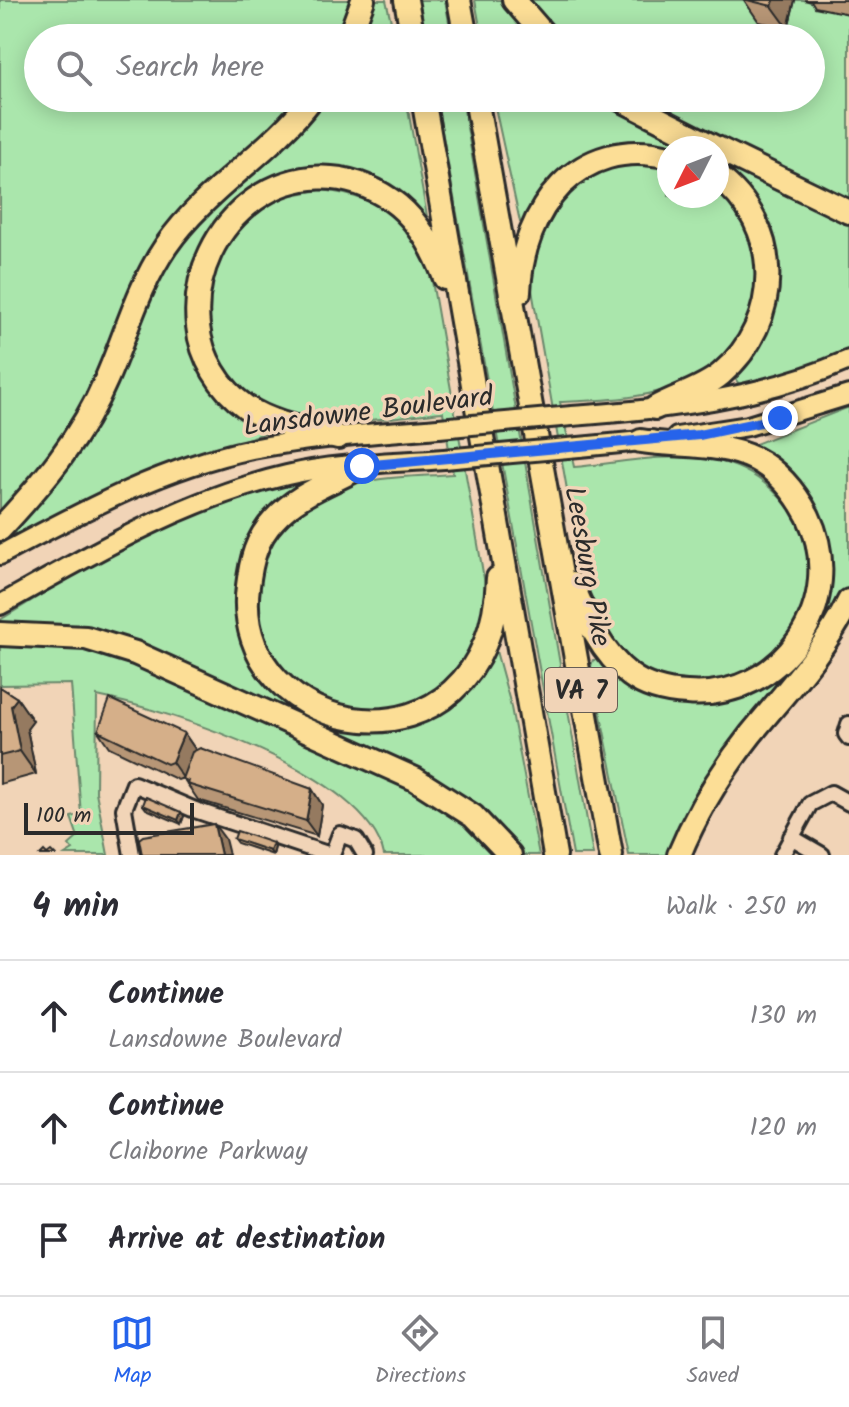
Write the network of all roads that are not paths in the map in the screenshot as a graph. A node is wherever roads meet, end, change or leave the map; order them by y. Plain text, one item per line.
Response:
1 (363, 0) edge
2 (406, 0) edge
3 (459, 0) edge
4 (514, 0) edge
5 (354, 24) edge
6 (410, 24) edge
7 (463, 24) edge
8 (535, 24) edge
9 (301, 112) edge
10 (425, 112) edge
11 (478, 112) edge
12 (645, 112) edge
13 (692, 136) edge
14 (729, 154) edge
15 (657, 156) edge
16 (729, 188) edge
17 (849, 212) edge
18 (464, 331) junction
19 (517, 333) junction
20 (849, 360) edge
21 (849, 395) edge
22 (655, 408) junction
23 (338, 437) junction
24 (641, 441) junction
25 (362, 466) junction
26 (551, 524) junction
27 (0, 529) edge
28 (500, 541) junction
29 (0, 555) edge
30 (849, 601) edge
31 (0, 605) edge
32 (0, 634) edge
33 (849, 724) edge
34 (849, 738) edge
35 (849, 803) edge
36 (791, 837) junction
37 (132, 855) edge
38 (331, 855) edge
39 (365, 855) edge
40 (510, 855) edge
41 (555, 855) edge
42 (611, 855) edge
43 (679, 855) edge
44 (782, 855) edge
45 (822, 855) edge

1 - 5 highway
2 - 6 highway
3 - 7 highway
4 - 8 highway
9 - 27 highway
10 - 18 highway, VA 7
11 - 19 highway, Leesburg Pike / VA 7
12 - 13 highway
14 - 17 highway
15 - 19 highway
16 - 22 highway
18 - 23 highway
18 - 28 highway, VA 7
19 - 26 highway, Leesburg Pike / VA 7
20 - 22 main road, Lansdowne Boulevard
21 - 24 main road, Lansdowne Boulevard
22 - 23 main road, Lansdowne Boulevard, bridge
23 - 29 main road, Lansdowne Boulevard
24 - 25 main road, Lansdowne Boulevard, bridge
24 - 26 highway
25 - 28 highway
25 - 31 main road, Lansdowne Boulevard
26 - 42 highway, Leesburg Pike / VA 7
28 - 41 highway, VA 7
30 - 43 highway
32 - 40 highway
33 - 34 street
35 - 36 street
36 - 44 street
36 - 45 street
37 - 38 street
38 - 39 street

